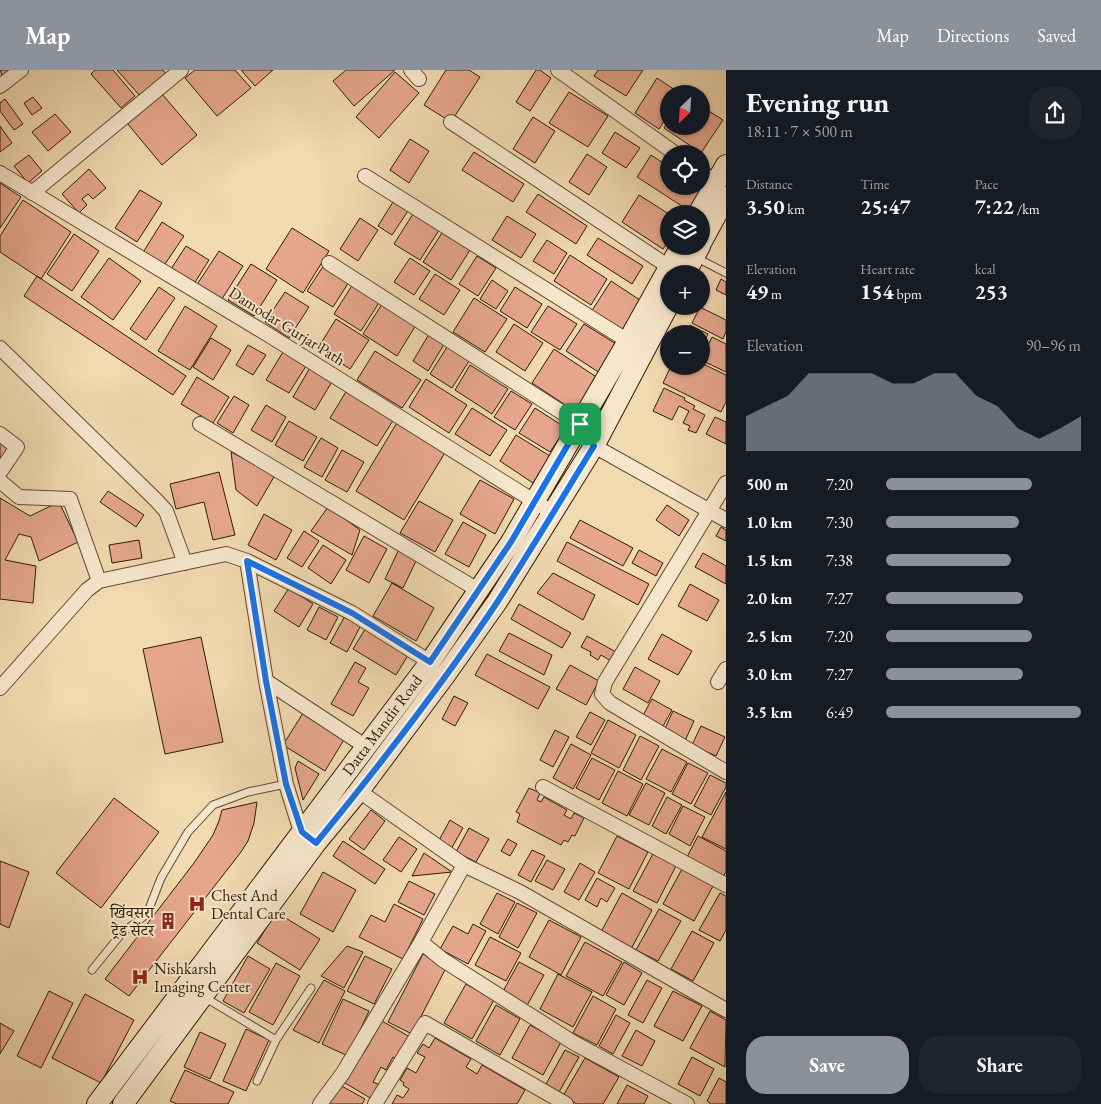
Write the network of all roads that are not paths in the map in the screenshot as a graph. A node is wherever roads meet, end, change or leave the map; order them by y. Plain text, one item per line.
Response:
1 (21, 70) edge
2 (181, 70) edge
3 (558, 70) edge
4 (0, 86) edge
5 (451, 122) dead end
6 (663, 145) edge
7 (726, 165) edge
8 (0, 173) edge
9 (365, 176) dead end
10 (714, 184) edge
11 (32, 193) junction
12 (703, 205) edge
13 (688, 256) edge
14 (329, 263) dead end
15 (726, 272) edge
16 (663, 315) edge
17 (628, 341) junction
18 (0, 348) edge
19 (200, 424) dead end
20 (580, 424) junction
21 (0, 434) edge
22 (594, 446) junction
23 (0, 472) edge
24 (0, 481) edge
25 (726, 483) edge
26 (535, 502) junction
27 (710, 511) junction
28 (553, 513) junction
29 (726, 520) edge
30 (247, 561) junction
31 (185, 563) junction
32 (99, 581) junction
33 (478, 590) junction
34 (430, 662) junction
35 (726, 669) edge
36 (266, 681) junction
37 (718, 682) dead end
38 (0, 688) edge
39 (366, 746) junction
40 (726, 772) edge
41 (286, 784) junction
42 (543, 786) dead end
43 (359, 790) junction
44 (309, 838) junction
45 (464, 865) junction
46 (725, 882) edge
47 (421, 942) junction
48 (92, 970) dead end
49 (311, 988) dead end
50 (203, 996) junction
51 (726, 1010) edge
52 (276, 1040) junction
53 (257, 1082) dead end
54 (544, 1091) junction
55 (97, 1104) edge
56 (123, 1104) edge
57 (320, 1104) edge
58 (375, 1104) edge
59 (537, 1104) edge
60 (566, 1104) edge
61 (687, 1104) edge

1 - 4 street
2 - 11 street
3 - 6 street
5 - 13 street
7 - 10 main road, Datta Mandir Road
8 - 11 street, Damodar Gurjar Path
9 - 17 street
10 - 12 main road, Datta Mandir Road
10 - 13 main road, Datta Mandir Road
11 - 26 street, Damodar Gurjar Path
13 - 15 lane
13 - 17 main road, Datta Mandir Road
14 - 20 street
16 - 22 main road, Datta Mandir Road
17 - 20 main road, Datta Mandir Road
18 - 31 street
19 - 33 street
20 - 22 street
20 - 26 main road, Datta Mandir Road
21 - 23 street
22 - 27 street
22 - 28 main road, Datta Mandir Road
24 - 32 street
25 - 27 street
26 - 28 street, Damodar Gurjar Path
26 - 33 main road, Datta Mandir Road
27 - 29 street
27 - 40 street
28 - 43 main road, Datta Mandir Road
30 - 31 street
30 - 34 street
30 - 36 street
31 - 32 street
32 - 38 street
33 - 34 main road, Datta Mandir Road
34 - 39 main road, Datta Mandir Road
35 - 37 street
36 - 39 street
36 - 41 street
39 - 44 main road, Datta Mandir Road
41 - 44 street
41 - 48 lane
42 - 46 street
43 - 44 main road, Datta Mandir Road
43 - 45 street
44 - 50 main road, Datta Mandir Road
44 - 55 main road, Datta Mandir Road
45 - 47 street
45 - 51 street
47 - 57 street
47 - 61 street
49 - 52 lane
50 - 52 lane
50 - 56 main road, Datta Mandir Road
52 - 53 lane
54 - 58 street
54 - 59 street
54 - 60 street

